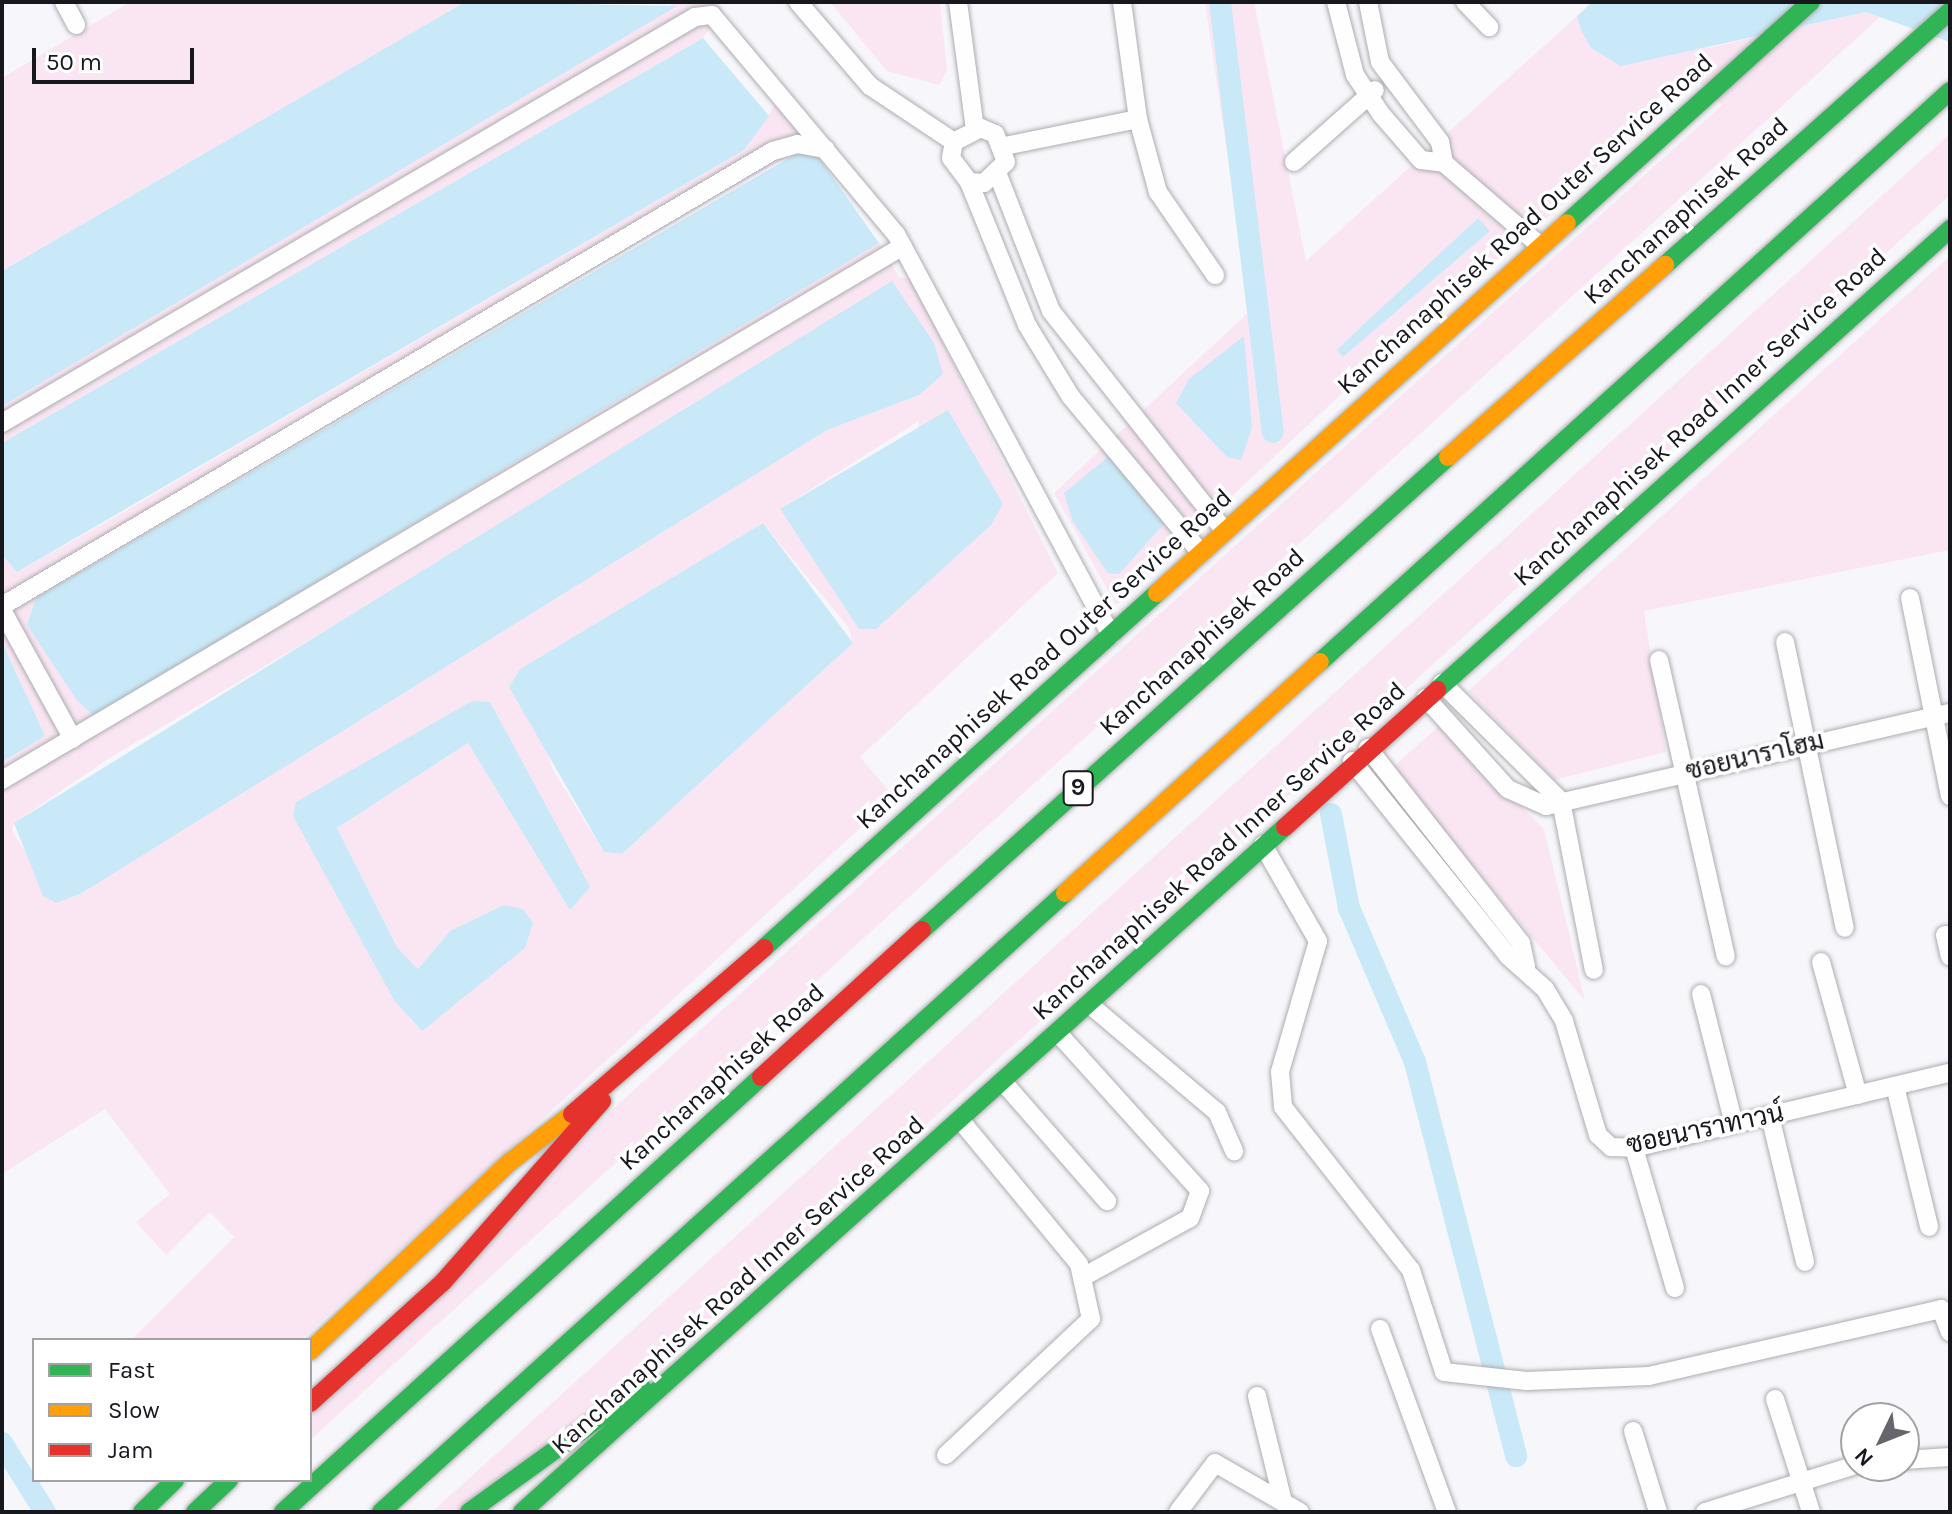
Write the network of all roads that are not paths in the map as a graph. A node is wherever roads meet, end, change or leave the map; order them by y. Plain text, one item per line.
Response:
1 (64, 2) edge
2 (798, 2) edge
3 (958, 2) edge
4 (1122, 2) edge
5 (1336, 2) edge
6 (1368, 2) edge
7 (1465, 2) edge
8 (1811, 2) edge
9 (1950, 11) edge
10 (76, 25) dead end
11 (1489, 27) dead end
12 (1389, 78) junction
13 (1950, 91) edge
14 (1367, 96) junction
15 (1138, 119) junction
16 (975, 130) junction
17 (954, 142) junction
18 (1005, 146) junction
19 (826, 149) junction
20 (1294, 162) dead end
21 (1444, 163) junction
22 (998, 175) junction
23 (969, 182) junction
24 (1950, 229) edge
25 (1537, 243) junction
26 (903, 246) junction
27 (1215, 275) dead end
28 (2, 423) edge
29 (1224, 530) junction
30 (1200, 552) junction
31 (1910, 598) dead end
32 (2, 608) edge
33 (1111, 635) junction
34 (1785, 642) dead end
35 (1659, 660) dead end
36 (1442, 683) junction
37 (1426, 698) junction
38 (1950, 713) edge
39 (1930, 718) junction
40 (73, 739) junction
41 (1807, 745) junction
42 (1368, 748) junction
43 (1352, 761) junction
44 (1685, 772) junction
45 (2, 780) edge
46 (1950, 796) edge
47 (1561, 801) junction
48 (1263, 845) junction
49 (1845, 928) dead end
50 (1945, 935) dead end
51 (1950, 956) edge
52 (1726, 957) dead end
53 (1821, 962) dead end
54 (1526, 967) junction
55 (1594, 970) dead end
56 (1701, 994) dead end
57 (1089, 1004) junction
58 (1057, 1032) junction
59 (639, 1061) junction
60 (1950, 1073) edge
61 (1004, 1083) junction
62 (1895, 1086) junction
63 (1858, 1095) junction
64 (1770, 1116) junction
65 (961, 1121) junction
66 (1734, 1124) junction
67 (1634, 1148) junction
68 (1234, 1151) dead end
69 (1107, 1201) dead end
70 (1929, 1227) dead end
71 (413, 1253) junction
72 (1805, 1262) dead end
73 (1085, 1276) junction
74 (443, 1282) junction
75 (1675, 1288) dead end
76 (1946, 1308) edge
77 (1380, 1329) dead end
78 (1950, 1332) edge
79 (716, 1336) junction
80 (312, 1349) edge
81 (1257, 1396) dead end
82 (1775, 1399) dead end
83 (312, 1401) edge
84 (1633, 1431) dead end
85 (946, 1455) dead end
86 (1950, 1457) edge
87 (1920, 1459) edge
88 (1840, 1470) edge
89 (173, 1482) edge
90 (227, 1482) edge
91 (1800, 1483) junction
92 (1282, 1498) junction
93 (142, 1512) edge
94 (195, 1512) edge
95 (283, 1512) edge
96 (381, 1512) edge
97 (469, 1512) edge
98 (522, 1512) edge
99 (1178, 1512) edge
100 (1300, 1512) edge
101 (1447, 1512) edge
102 (1658, 1512) edge
103 (1705, 1512) edge
104 (1811, 1512) edge

1 - 10 street
2 - 17 street
3 - 16 street
4 - 15 street
5 - 14 street
6 - 12 street
7 - 11 street
8 - 25 main road, Kanchanaphisek Road Outer Service Road
9 - 95 main road, Kanchanaphisek Road / 9
12 - 14 street
12 - 21 street
13 - 96 main road
14 - 20 street
14 - 21 street
15 - 18 street
15 - 27 street
16 - 17 street
16 - 18 street
17 - 23 street
18 - 22 street
19 - 26 street
19 - 28 street
19 - 32 street
21 - 25 street
22 - 23 street
22 - 29 street
23 - 30 street
24 - 36 main road, Kanchanaphisek Road Inner Service Road
25 - 29 main road, Kanchanaphisek Road Outer Service Road
26 - 33 street
26 - 40 street
29 - 30 main road, Kanchanaphisek Road Outer Service Road
30 - 33 main road, Kanchanaphisek Road Outer Service Road
31 - 39 street
32 - 40 street
33 - 59 main road, Kanchanaphisek Road Outer Service Road
34 - 41 street
35 - 44 street
36 - 37 main road, Kanchanaphisek Road Inner Service Road
36 - 47 street
37 - 42 main road, Kanchanaphisek Road Inner Service Road
37 - 47 street, ซอยนาราโฮม
38 - 39 street, ซอยนาราโฮม
39 - 41 street, ซอยนาราโฮม
39 - 46 street
40 - 45 street
41 - 44 street, ซอยนาราโฮม
41 - 49 street
42 - 43 main road, Kanchanaphisek Road Inner Service Road
42 - 54 street, ซอยนาราทาวน์
43 - 48 main road, Kanchanaphisek Road Inner Service Road
43 - 54 street, ซอยนาราทาวน์
44 - 47 street, ซอยนาราโฮม
44 - 52 street
47 - 55 street
48 - 57 main road, Kanchanaphisek Road Inner Service Road
48 - 76 street
50 - 51 street
53 - 63 street
54 - 67 street, ซอยนาราทาวน์
56 - 66 street
57 - 58 main road, Kanchanaphisek Road Inner Service Road
57 - 68 street
58 - 61 main road, Kanchanaphisek Road Inner Service Road
58 - 73 street
59 - 71 main road, Kanchanaphisek Road Outer Service Road
59 - 74 main road
60 - 62 street, ซอยนาราทาวน์
61 - 65 main road, Kanchanaphisek Road Inner Service Road
61 - 69 street
62 - 63 street, ซอยนาราทาวน์
62 - 70 street
63 - 64 street, ซอยนาราทาวน์
64 - 66 street, ซอยนาราทาวน์
64 - 72 street
65 - 73 street
65 - 79 main road, Kanchanaphisek Road Inner Service Road
66 - 67 street, ซอยนาราทาวน์
67 - 75 street
71 - 74 main road
71 - 80 main road, Kanchanaphisek Road Outer Service Road
73 - 85 street
74 - 83 main road
76 - 78 street
77 - 101 street
79 - 97 main road
79 - 98 main road, Kanchanaphisek Road Inner Service Road
81 - 92 street
82 - 91 street
84 - 102 street
86 - 87 street
88 - 91 street
89 - 93 main road
90 - 94 main road
91 - 103 street
91 - 104 street
92 - 99 street
92 - 100 street

